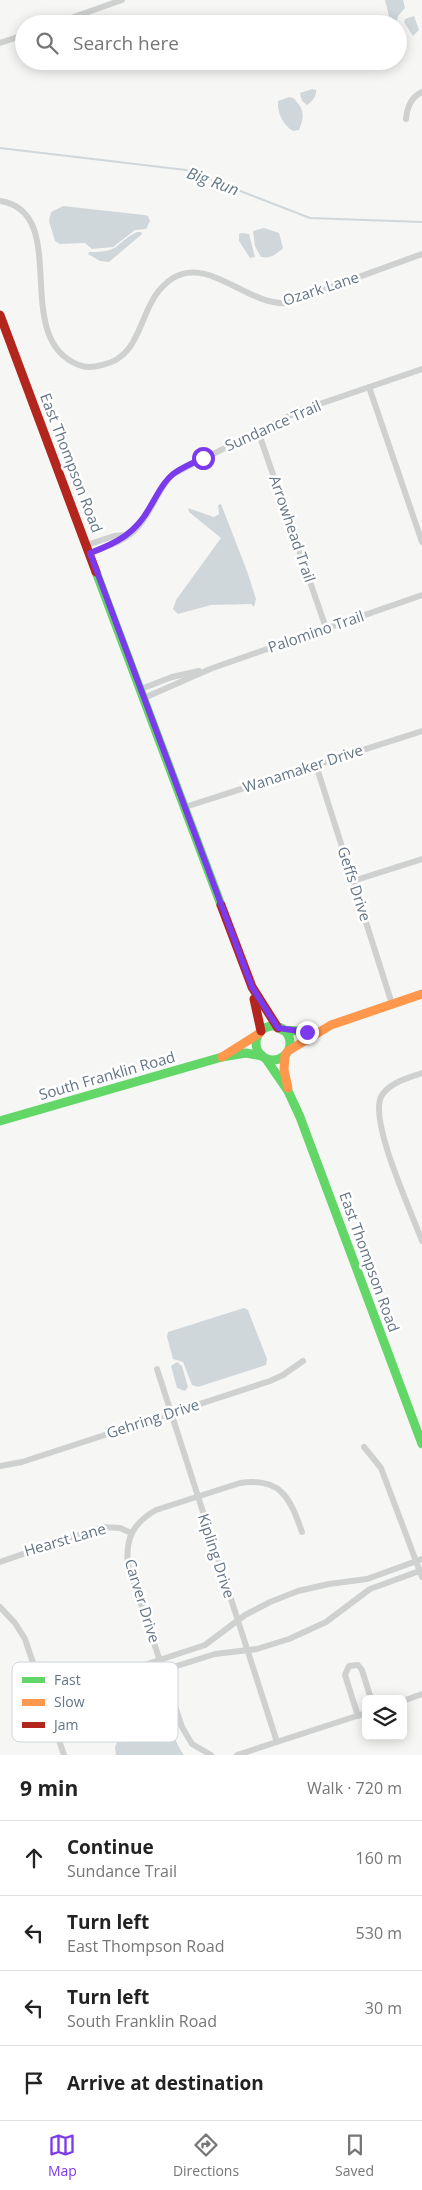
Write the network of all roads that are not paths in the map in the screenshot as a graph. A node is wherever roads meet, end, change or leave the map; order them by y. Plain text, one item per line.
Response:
1 (122, 0) edge
2 (80, 15) edge
3 (15, 37) edge
4 (0, 43) edge
5 (422, 92) edge
6 (406, 119) dead end
7 (0, 201) edge
8 (422, 254) edge
9 (0, 315) edge
10 (422, 368) edge
11 (369, 387) junction
12 (258, 431) junction
13 (422, 542) edge
14 (89, 549) junction
15 (422, 595) edge
16 (326, 628) junction
17 (142, 693) junction
18 (422, 731) edge
19 (316, 765) junction
20 (185, 808) junction
21 (422, 859) edge
22 (353, 881) junction
23 (252, 987) junction
24 (422, 994) edge
25 (392, 1004) junction
26 (280, 1029) junction
27 (260, 1032) junction
28 (317, 1032) junction
29 (286, 1053) junction
30 (222, 1057) junction
31 (264, 1057) junction
32 (422, 1072) edge
33 (288, 1091) junction
34 (0, 1121) edge
35 (422, 1241) edge
36 (302, 1361) dead end
37 (157, 1369) dead end
38 (170, 1413) junction
39 (422, 1444) edge
40 (364, 1447) dead end
41 (0, 1466) edge
42 (197, 1497) junction
43 (302, 1532) dead end
44 (131, 1533) junction
45 (419, 1560) edge
46 (0, 1562) edge
47 (421, 1572) edge
48 (0, 1607) edge
49 (237, 1621) junction
50 (247, 1650) junction
51 (160, 1660) junction
52 (33, 1662) edge
53 (153, 1662) edge
54 (178, 1665) edge
55 (422, 1694) edge
56 (370, 1695) edge
57 (407, 1700) edge
58 (362, 1714) edge
59 (178, 1716) edge
60 (358, 1716) junction
61 (60, 1742) edge
62 (276, 1742) junction
63 (64, 1755) edge
64 (211, 1755) edge
65 (237, 1755) edge

1 - 2 street
3 - 4 street
5 - 6 street
7 - 8 street, Ozark Lane
9 - 14 main road, East Thompson Road
10 - 11 street, Sundance Trail
11 - 12 street, Sundance Trail
11 - 13 street
12 - 14 street, Sundance Trail
12 - 16 street, Arrowhead Trail
14 - 17 main road, East Thompson Road
15 - 16 street, Palomino Trail
16 - 17 street, Palomino Trail
17 - 20 main road, East Thompson Road
18 - 19 street, Wanamaker Drive
19 - 20 street, Wanamaker Drive
19 - 22 street, Geffs Drive
20 - 23 main road, East Thompson Road
21 - 22 street
22 - 25 street, Geffs Drive
23 - 26 main road, East Thompson Road
23 - 27 main road, East Thompson Road
24 - 25 main road
25 - 28 main road
26 - 27 main road
26 - 28 main road
26 - 29 main road
27 - 30 main road, South Franklin Road
27 - 31 main road
28 - 29 main road
29 - 31 main road
29 - 33 main road, East Thompson Road
30 - 31 main road, South Franklin Road
30 - 34 main road, South Franklin Road
31 - 33 main road, East Thompson Road
32 - 35 street
33 - 39 main road, East Thompson Road
36 - 38 street, Gehring Drive
37 - 38 street, Kipling Drive
38 - 41 street, Gehring Drive
38 - 42 street, Kipling Drive
40 - 45 street
42 - 43 street
42 - 44 street
42 - 49 street, Kipling Drive
44 - 46 street, Hearst Lane
44 - 51 street, Carver Drive
45 - 47 street
45 - 49 street
47 - 50 street
48 - 52 street
49 - 50 street, Kipling Drive
49 - 51 street
50 - 54 street
50 - 62 street, Kipling Drive
51 - 53 street
55 - 57 street
56 - 60 street
58 - 60 street
59 - 64 street, Carver Drive
60 - 62 street
61 - 63 street
62 - 65 street

